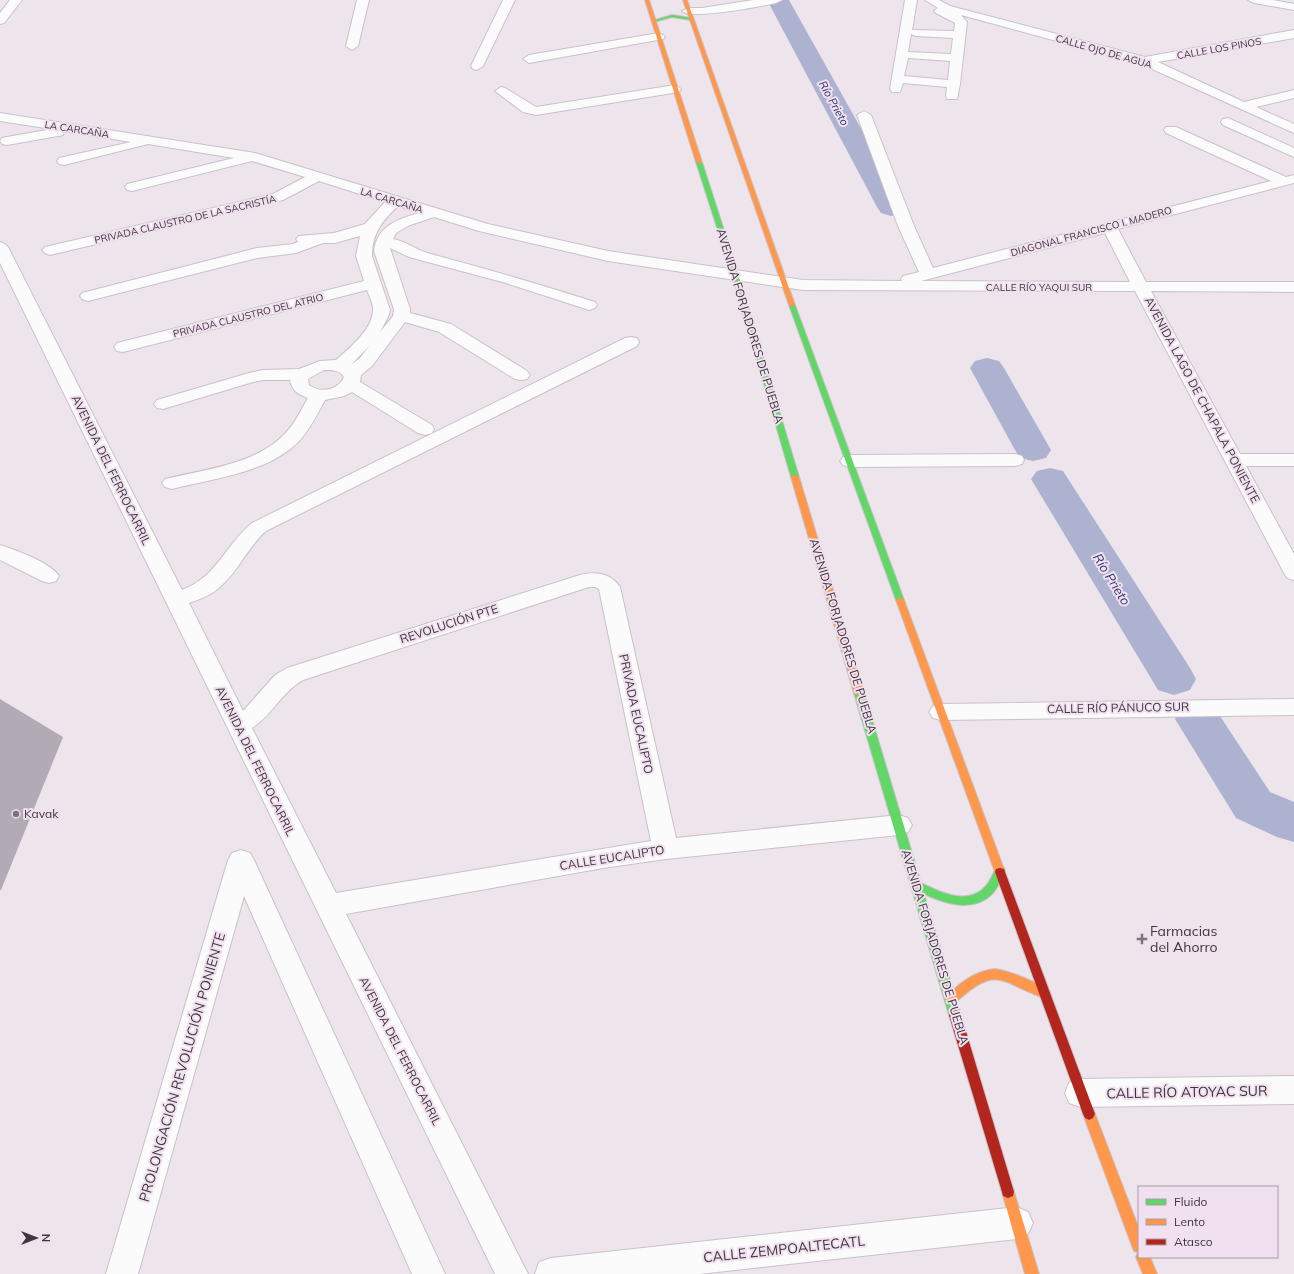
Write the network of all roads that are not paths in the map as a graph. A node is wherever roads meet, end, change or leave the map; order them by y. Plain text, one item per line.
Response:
1 (16, 0) edge
2 (363, 0) edge
3 (510, 0) edge
4 (911, 0) edge
5 (917, 0) edge
6 (954, 0) edge
7 (1254, 0) edge
8 (771, 1) edge
9 (934, 2) edge
10 (649, 4) edge
11 (1294, 7) edge
12 (688, 10) edge
13 (0, 21) edge
14 (654, 21) junction
15 (916, 32) dead end
16 (1294, 34) edge
17 (960, 35) junction
18 (659, 38) junction
19 (352, 46) dead end
20 (912, 55) dead end
21 (957, 58) junction
22 (529, 59) dead end
23 (1145, 61) junction
24 (477, 66) dead end
25 (675, 89) junction
26 (501, 90) dead end
27 (1294, 94) edge
28 (1242, 106) junction
29 (864, 115) dead end
30 (0, 117) edge
31 (1228, 122) dead end
32 (77, 129) junction
33 (1294, 129) edge
34 (1171, 130) dead end
35 (7, 141) dead end
36 (153, 141) junction
37 (1294, 153) edge
38 (255, 157) junction
39 (64, 161) dead end
40 (316, 177) junction
41 (1289, 180) edge
42 (132, 187) dead end
43 (395, 202) junction
44 (433, 213) junction
45 (1109, 227) junction
46 (369, 228) junction
47 (335, 238) junction
48 (383, 242) junction
49 (0, 247) edge
50 (364, 247) junction
51 (50, 250) dead end
52 (414, 254) junction
53 (385, 260) junction
54 (735, 274) junction
55 (928, 274) junction
56 (784, 282) junction
57 (373, 284) junction
58 (888, 286) junction
59 (1142, 287) junction
60 (1294, 287) edge
61 (88, 296) dead end
62 (589, 305) dead end
63 (401, 316) junction
64 (631, 342) dead end
65 (123, 347) dead end
66 (303, 374) junction
67 (348, 374) junction
68 (521, 375) dead end
69 (319, 395) junction
70 (163, 404) dead end
71 (425, 429) dead end
72 (1015, 460) dead end
73 (1233, 460) junction
74 (1294, 460) edge
75 (850, 461) junction
76 (172, 483) dead end
77 (0, 552) edge
78 (1294, 573) edge
79 (49, 576) dead end
80 (603, 581) joint
81 (176, 600) junction
82 (1294, 707) edge
83 (941, 712) junction
84 (238, 725) junction
85 (899, 825) junction
86 (666, 849) junction
87 (1000, 871) junction
88 (917, 886) junction
89 (327, 906) junction
90 (1044, 993) junction
91 (951, 999) junction
92 (1294, 1090) edge
93 (1080, 1093) junction
94 (1017, 1223) junction
95 (1138, 1243) edge
96 (1143, 1258) edge
97 (122, 1274) edge
98 (429, 1274) edge
99 (512, 1274) edge
100 (551, 1274) edge
101 (1032, 1274) edge
102 (1150, 1274) edge

1 - 13 street
2 - 19 street
3 - 24 street
4 - 21 street
5 - 17 street
6 - 9 street
7 - 11 street
8 - 12 street
9 - 23 street, CALLE OJO DE AGUA
10 - 12 main road
10 - 14 main road, AVENIDA FORJADORES DE PUEBLA
12 - 14 main road
12 - 56 main road
14 - 18 main road, AVENIDA FORJADORES DE PUEBLA
15 - 17 street
16 - 23 street, CALLE LOS PINOS
17 - 21 street
18 - 22 street
18 - 25 main road, AVENIDA FORJADORES DE PUEBLA
20 - 21 street
23 - 28 street, CALLE OJO DE AGUA
25 - 26 street
25 - 54 main road, AVENIDA FORJADORES DE PUEBLA
27 - 28 street
28 - 33 street, CALLE OJO DE AGUA
29 - 55 street
30 - 32 street, LA CARCAÑA
31 - 37 street
32 - 35 street
32 - 36 street, LA CARCAÑA
34 - 41 street
36 - 38 street, LA CARCAÑA
36 - 39 street
38 - 40 street, LA CARCAÑA
38 - 42 street
40 - 43 street, LA CARCAÑA
40 - 51 street, PRIVADA CLAUSTRO DE LA SACRISTÍA
41 - 45 street, DIAGONAL FRANCISCO I. MADERO
43 - 44 street, LA CARCAÑA
43 - 46 street
44 - 48 street
44 - 54 street, LA CARCAÑA
45 - 55 street, DIAGONAL FRANCISCO I. MADERO
45 - 59 street, AVENIDA LAGO DE CHAPALA PONIENTE
46 - 47 street
46 - 50 street
47 - 50 street
47 - 61 street
48 - 52 street
48 - 53 street
49 - 81 street, AVENIDA DEL FERROCARRIL
50 - 57 street
52 - 53 street
52 - 62 street
53 - 63 street
54 - 56 street, LA CARCAÑA
54 - 85 main road, AVENIDA FORJADORES DE PUEBLA
55 - 58 street, DIAGONAL FRANCISCO I. MADERO
56 - 58 street, CALLE RÍO YAQUI SUR
56 - 75 main road
57 - 65 street, PRIVADA CLAUSTRO DEL ATRIO
57 - 67 street
58 - 59 street, CALLE RÍO YAQUI SUR
59 - 60 street, CALLE RÍO YAQUI SUR
59 - 73 street, AVENIDA LAGO DE CHAPALA PONIENTE
63 - 67 street
63 - 68 street
64 - 81 street
66 - 67 street
66 - 69 street
66 - 70 street
67 - 69 street
67 - 71 street
69 - 76 street
72 - 75 street
73 - 74 street
73 - 78 street, AVENIDA LAGO DE CHAPALA PONIENTE
75 - 83 main road
77 - 79 street
80 - 84 street, REVOLUCIÓN PTE
80 - 86 street, PRIVADA EUCALIPTO
81 - 84 street, AVENIDA DEL FERROCARRIL
82 - 83 street, CALLE RÍO PÁNUCO SUR
83 - 87 main road
84 - 89 street, AVENIDA DEL FERROCARRIL
85 - 86 street, CALLE EUCALIPTO
85 - 88 main road, AVENIDA FORJADORES DE PUEBLA
86 - 89 street, CALLE EUCALIPTO
87 - 88 main road
87 - 90 main road
88 - 91 main road, AVENIDA FORJADORES DE PUEBLA
89 - 99 street, AVENIDA DEL FERROCARRIL
90 - 91 main road
90 - 93 main road
91 - 94 main road, AVENIDA FORJADORES DE PUEBLA
92 - 93 street, CALLE RÍO ATOYAC SUR
93 - 95 main road
94 - 100 street, CALLE ZEMPOALTECATL
94 - 101 main road, AVENIDA FORJADORES DE PUEBLA
96 - 102 main road
97 - 98 street, PROLONGACIÓN REVOLUCIÓN PONIENTE

